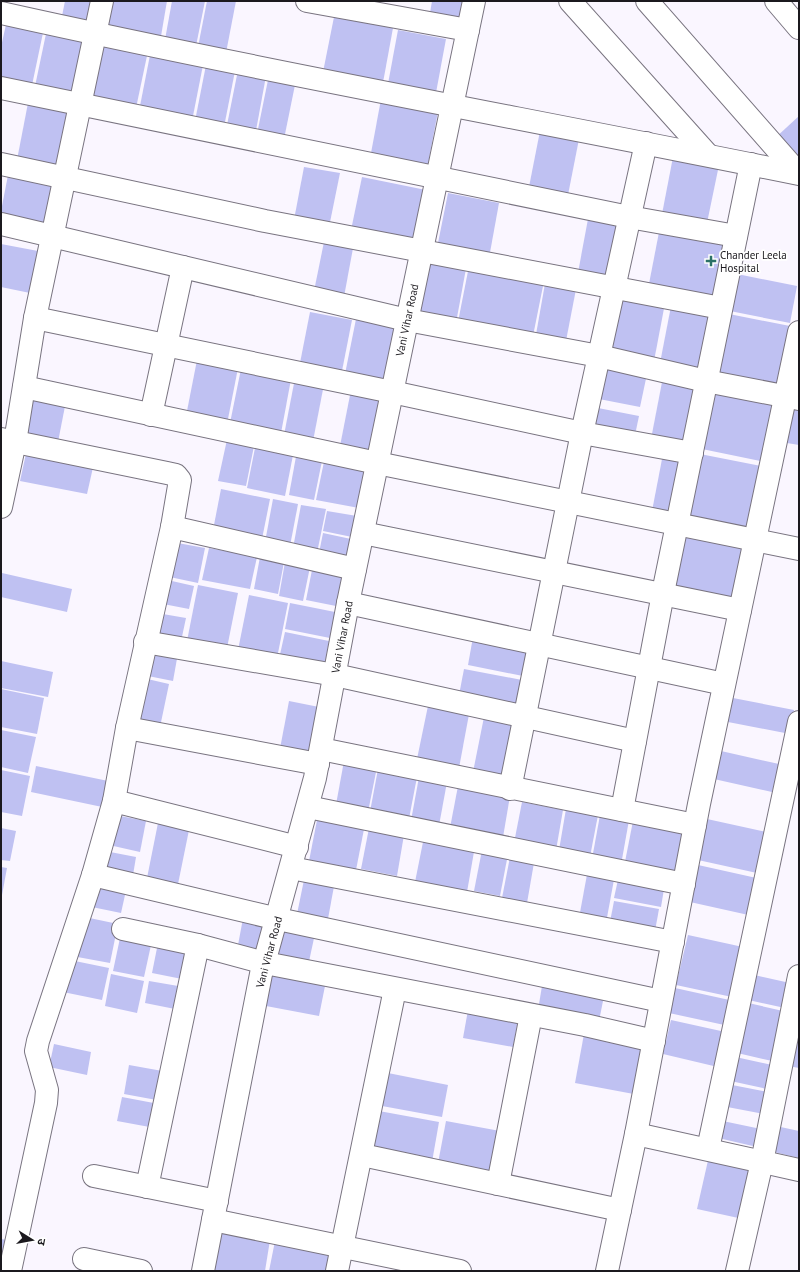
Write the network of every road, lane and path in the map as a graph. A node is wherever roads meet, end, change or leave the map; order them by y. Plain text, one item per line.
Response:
1 (102, 1) edge
2 (307, 1) edge
3 (474, 1) edge
4 (570, 1) edge
5 (647, 1) edge
6 (776, 1) edge
7 (1, 13) edge
8 (799, 28) edge
9 (468, 30) junction
10 (94, 34) junction
11 (1, 88) edge
12 (79, 104) junction
13 (452, 105) junction
14 (646, 143) junction
15 (708, 155) junction
16 (1, 164) edge
17 (751, 164) junction
18 (798, 174) edge
19 (65, 177) junction
20 (437, 177) junction
21 (629, 217) junction
22 (1, 224) edge
23 (51, 236) junction
24 (736, 236) junction
25 (421, 252) junction
26 (183, 267) junction
27 (614, 286) junction
28 (721, 308) junction
29 (35, 318) junction
30 (407, 320) junction
31 (799, 332) edge
32 (166, 346) junction
33 (599, 356) junction
34 (706, 381) junction
35 (24, 387) junction
36 (392, 392) junction
37 (792, 398) edge
38 (151, 414) junction
39 (582, 433) junction
40 (8, 440) edge
41 (692, 453) junction
42 (377, 463) junction
43 (568, 503) junction
44 (1, 507) edge
45 (677, 525) junction
46 (172, 527) junction
47 (363, 533) junction
48 (754, 540) junction
49 (799, 549) edge
50 (355, 569) junction
51 (554, 573) junction
52 (663, 594) junction
53 (348, 604) junction
54 (740, 610) junction
55 (145, 642) junction
56 (540, 645) junction
57 (649, 669) junction
58 (335, 676) junction
59 (724, 684) junction
60 (525, 717) junction
61 (799, 722) edge
62 (127, 728) junction
63 (635, 741) junction
64 (320, 757) junction
65 (510, 789) junction
66 (114, 801) junction
67 (308, 807) junction
68 (622, 810) junction
69 (695, 825) junction
70 (297, 847) junction
71 (291, 868) junction
72 (93, 875) junction
73 (684, 884) junction
74 (278, 918) junction
75 (123, 929) dead end
76 (673, 942) junction
77 (198, 945) junction
78 (265, 963) junction
79 (799, 976) edge
80 (395, 989) junction
81 (661, 1001) junction
82 (531, 1015) junction
83 (654, 1041) junction
84 (636, 1134) junction
85 (708, 1149) junction
86 (362, 1155) junction
87 (762, 1162) junction
88 (799, 1170) edge
89 (94, 1176) dead end
90 (498, 1184) junction
91 (147, 1187) junction
92 (215, 1210) junction
93 (620, 1210) junction
94 (342, 1246) junction
95 (84, 1259) dead end
96 (10, 1271) edge
97 (142, 1271) edge
98 (203, 1271) edge
99 (337, 1271) edge
100 (460, 1271) edge
101 (607, 1271) edge
102 (737, 1271) edge

1 - 10 street
2 - 9 street
3 - 9 street, Vani Vihar Road
4 - 15 street
5 - 18 street
6 - 8 street
7 - 10 street
9 - 13 street, Vani Vihar Road
10 - 12 street
10 - 13 street
11 - 12 street
12 - 19 street
12 - 20 street
13 - 14 street
13 - 20 street, Vani Vihar Road
14 - 15 street
14 - 21 street
15 - 17 street
16 - 19 street
17 - 18 street
17 - 24 street
19 - 23 street
19 - 25 street
20 - 21 street
20 - 25 street, Vani Vihar Road
21 - 24 street
21 - 27 street
22 - 23 street
23 - 26 street
23 - 29 street
24 - 28 street
25 - 27 street
25 - 30 street, Vani Vihar Road
26 - 30 street
26 - 32 street
27 - 28 street
27 - 33 street
28 - 34 street
29 - 32 street
29 - 35 street
30 - 33 street
30 - 36 street, Vani Vihar Road
31 - 37 street
32 - 36 street
32 - 38 street
33 - 34 street
33 - 39 street
34 - 37 street
34 - 41 street
35 - 38 street
35 - 40 street
36 - 39 street
36 - 42 street, Vani Vihar Road
37 - 48 street
38 - 42 street
39 - 41 street
39 - 43 street
40 - 44 street
40 - 46 street
41 - 45 street
42 - 43 street
42 - 47 street, Vani Vihar Road
43 - 45 street
43 - 51 street
45 - 48 street
45 - 52 street
46 - 50 street
46 - 55 street
47 - 50 street, Vani Vihar Road
47 - 51 street
48 - 49 street
48 - 54 street
50 - 53 street, Vani Vihar Road
51 - 52 street
51 - 56 street
52 - 54 street
52 - 57 street
53 - 56 street
53 - 58 street, Vani Vihar Road
54 - 59 street
55 - 58 street
55 - 62 street
56 - 57 street
56 - 60 street
57 - 59 street
57 - 63 street
58 - 60 street
58 - 64 street, Vani Vihar Road
59 - 69 street
60 - 63 street
60 - 65 street
61 - 85 street
62 - 64 street
62 - 66 street
63 - 68 street
64 - 65 street
64 - 67 street, Vani Vihar Road
65 - 68 street
66 - 70 street
66 - 72 street
67 - 70 street, Vani Vihar Road
67 - 73 street
68 - 69 street
69 - 73 street
70 - 71 street, Vani Vihar Road
71 - 74 street, Vani Vihar Road
71 - 76 street
72 - 74 street
72 - 96 street
73 - 76 street
74 - 78 street, Vani Vihar Road
74 - 81 street
75 - 77 street
76 - 81 street
77 - 78 street
77 - 91 street
78 - 80 street
78 - 92 street, Vani Vihar Road
79 - 87 street
80 - 82 street
80 - 86 street
81 - 83 street
82 - 83 street
82 - 90 street
83 - 84 street
84 - 85 street
84 - 93 street
85 - 87 street
86 - 90 street
86 - 94 street
87 - 88 street
87 - 102 street
89 - 91 street
90 - 93 street
91 - 92 street
92 - 94 street
92 - 98 street, Vani Vihar Road
93 - 101 street
94 - 99 street
94 - 100 street
95 - 97 street

